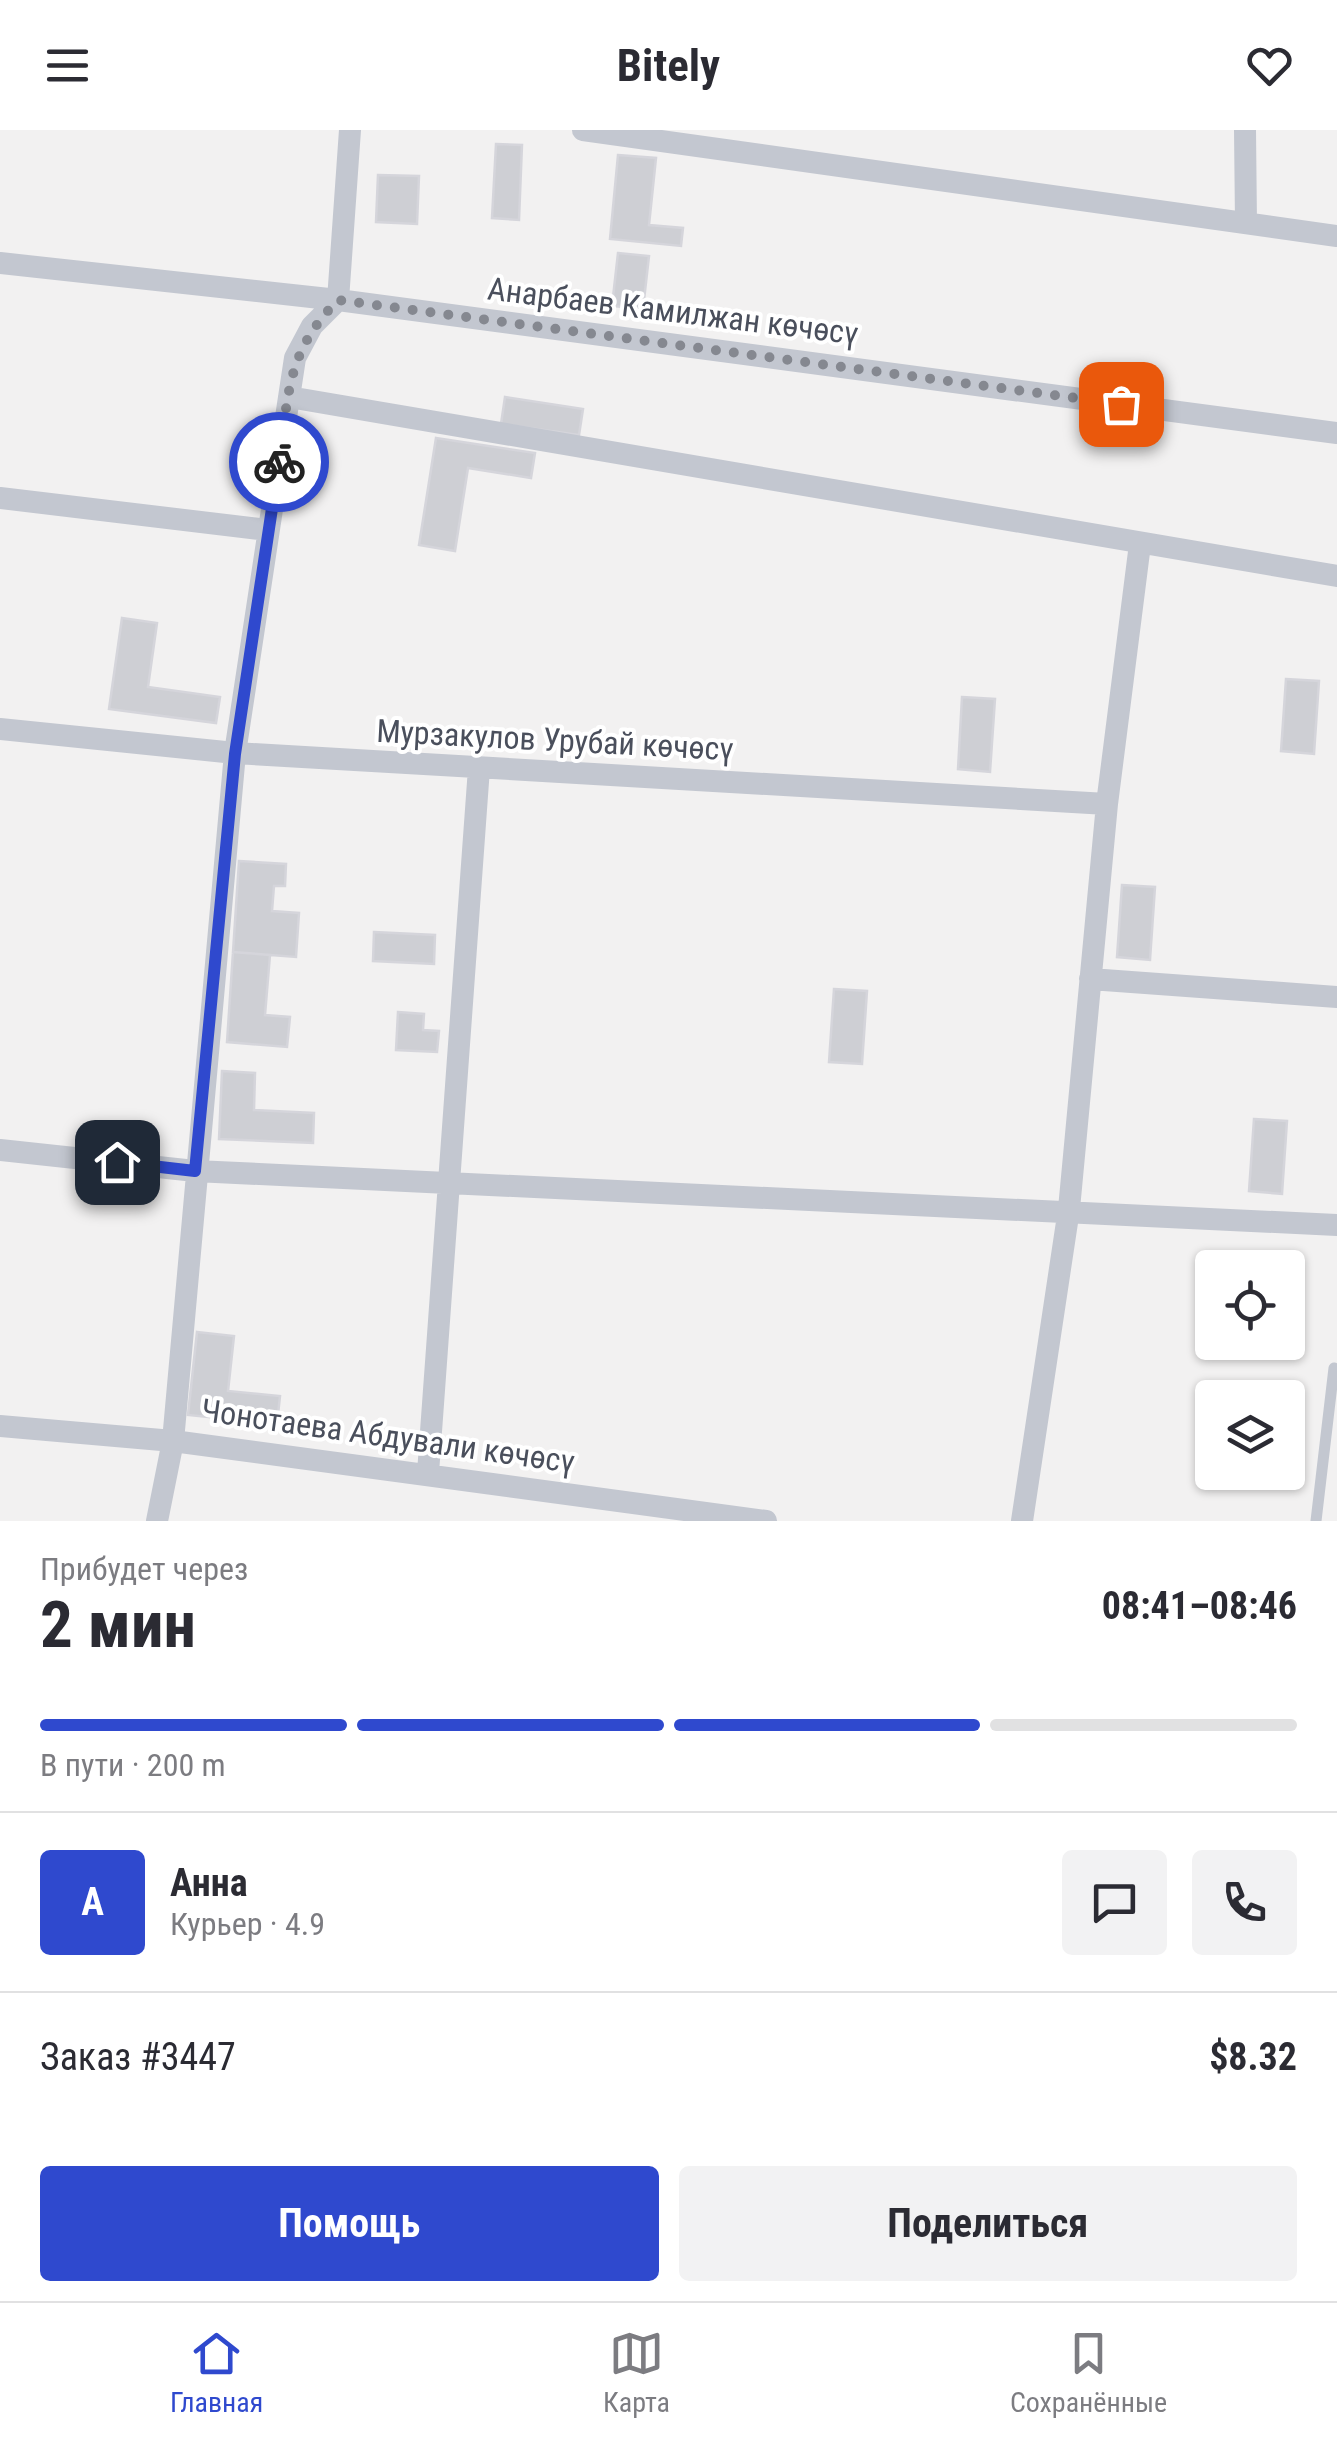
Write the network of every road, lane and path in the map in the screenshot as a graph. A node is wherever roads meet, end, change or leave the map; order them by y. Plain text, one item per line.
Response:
1 (350, 130) edge
2 (584, 130) edge
3 (1245, 130) edge
4 (646, 134) edge
5 (1246, 223) junction
6 (1337, 236) edge
7 (0, 263) edge
8 (338, 300) junction
9 (289, 397) junction
10 (1337, 433) edge
11 (0, 498) edge
12 (268, 530) junction
13 (1140, 544) junction
14 (1337, 576) edge
15 (0, 729) edge
16 (235, 754) junction
17 (479, 768) junction
18 (1107, 804) junction
19 (1090, 979) junction
20 (1337, 997) edge
21 (0, 1150) edge
22 (195, 1171) junction
23 (449, 1182) junction
24 (1069, 1209) junction
25 (1337, 1225) edge
26 (1334, 1368) dead end
27 (0, 1426) edge
28 (172, 1440) junction
29 (428, 1473) junction
30 (157, 1521) edge
31 (766, 1521) edge
32 (1022, 1521) edge
33 (1316, 1521) edge

1 - 8 street
2 - 4 street
3 - 5 street
4 - 5 street
5 - 6 street
7 - 8 street, Анарбаев Камилжан көчөсү
8 - 9 street
8 - 10 street, Анарбаев Камилжан көчөсү
9 - 12 street
9 - 13 street
11 - 12 street
12 - 16 street
13 - 14 street
13 - 18 street
15 - 16 street, Мурзакулов Урубай көчөсү
16 - 17 street, Мурзакулов Урубай көчөсү
16 - 22 street
17 - 18 street, Мурзакулов Урубай көчөсү
17 - 23 street
18 - 19 street
19 - 20 street
19 - 24 street
21 - 22 street
22 - 23 street
22 - 28 street
23 - 24 street
23 - 29 street
24 - 25 street
24 - 32 street
26 - 33 lane
27 - 28 street, Чонотаева Абдували көчөсү
28 - 29 street, Чонотаева Абдували көчөсү
28 - 30 street
29 - 31 street, Чонотаева Абдували көчөсү

